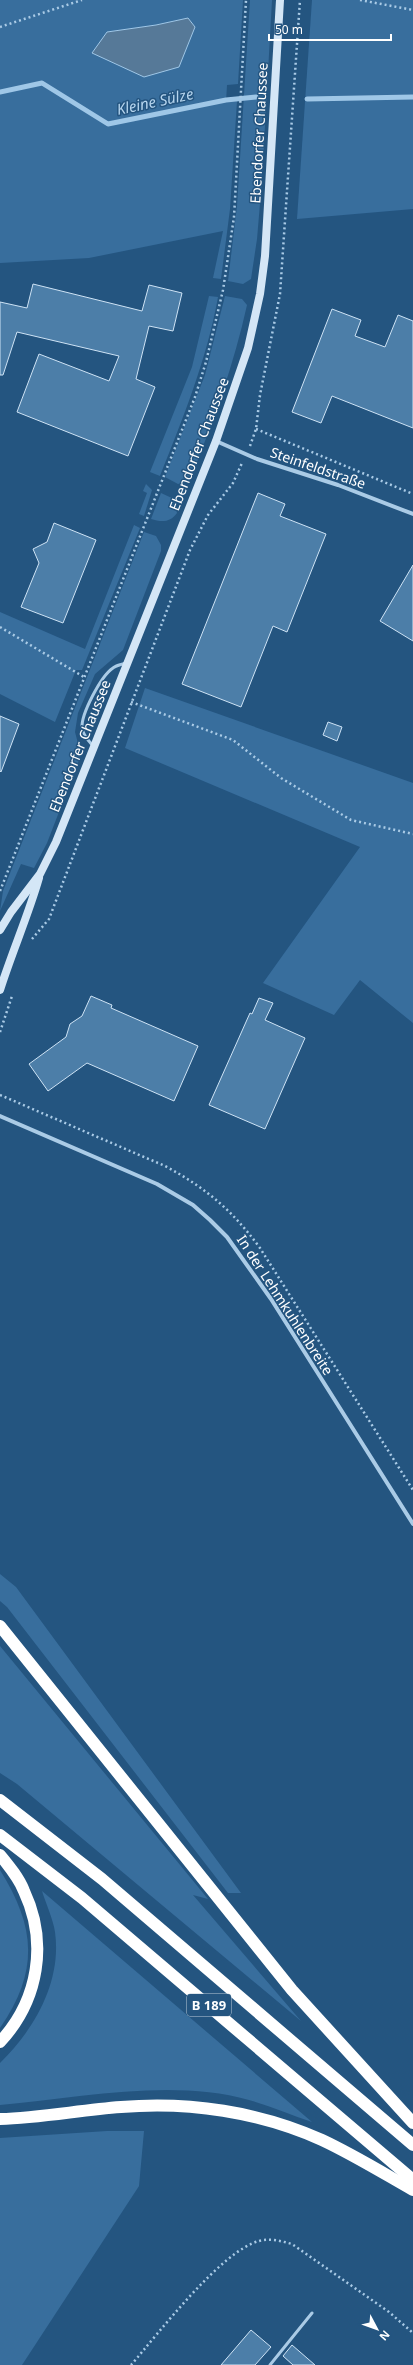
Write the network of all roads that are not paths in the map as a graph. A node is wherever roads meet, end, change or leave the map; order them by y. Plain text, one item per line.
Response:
1 (280, 0) edge
2 (216, 441) junction
3 (413, 514) edge
4 (126, 663) junction
5 (94, 747) junction
6 (40, 874) junction
7 (0, 930) edge
8 (0, 990) edge
9 (0, 1116) edge
10 (413, 1524) edge
11 (0, 1626) edge
12 (0, 1800) edge
13 (0, 1835) edge
14 (0, 1855) edge
15 (0, 2042) edge
16 (0, 2119) edge
17 (413, 2123) edge
18 (413, 2145) edge
19 (413, 2180) edge
20 (413, 2190) edge
21 (312, 2313) dead end
22 (270, 2365) edge

1 - 2 main road, Ebendorfer Chaussee
2 - 3 street, Steinfeldstraße
2 - 4 main road, Ebendorfer Chaussee
4 - 5 main road, Ebendorfer Chaussee
4 - 5 lane
5 - 6 main road, Ebendorfer Chaussee
6 - 7 main road, Ebendorfer Chaussee
6 - 8 main road, Ebendorfer Chaussee
9 - 10 street, In der Lehmkuhlenbreite
11 - 17 highway
12 - 18 highway, B 189
13 - 19 highway, B 189
14 - 15 highway
16 - 20 highway
21 - 22 lane

